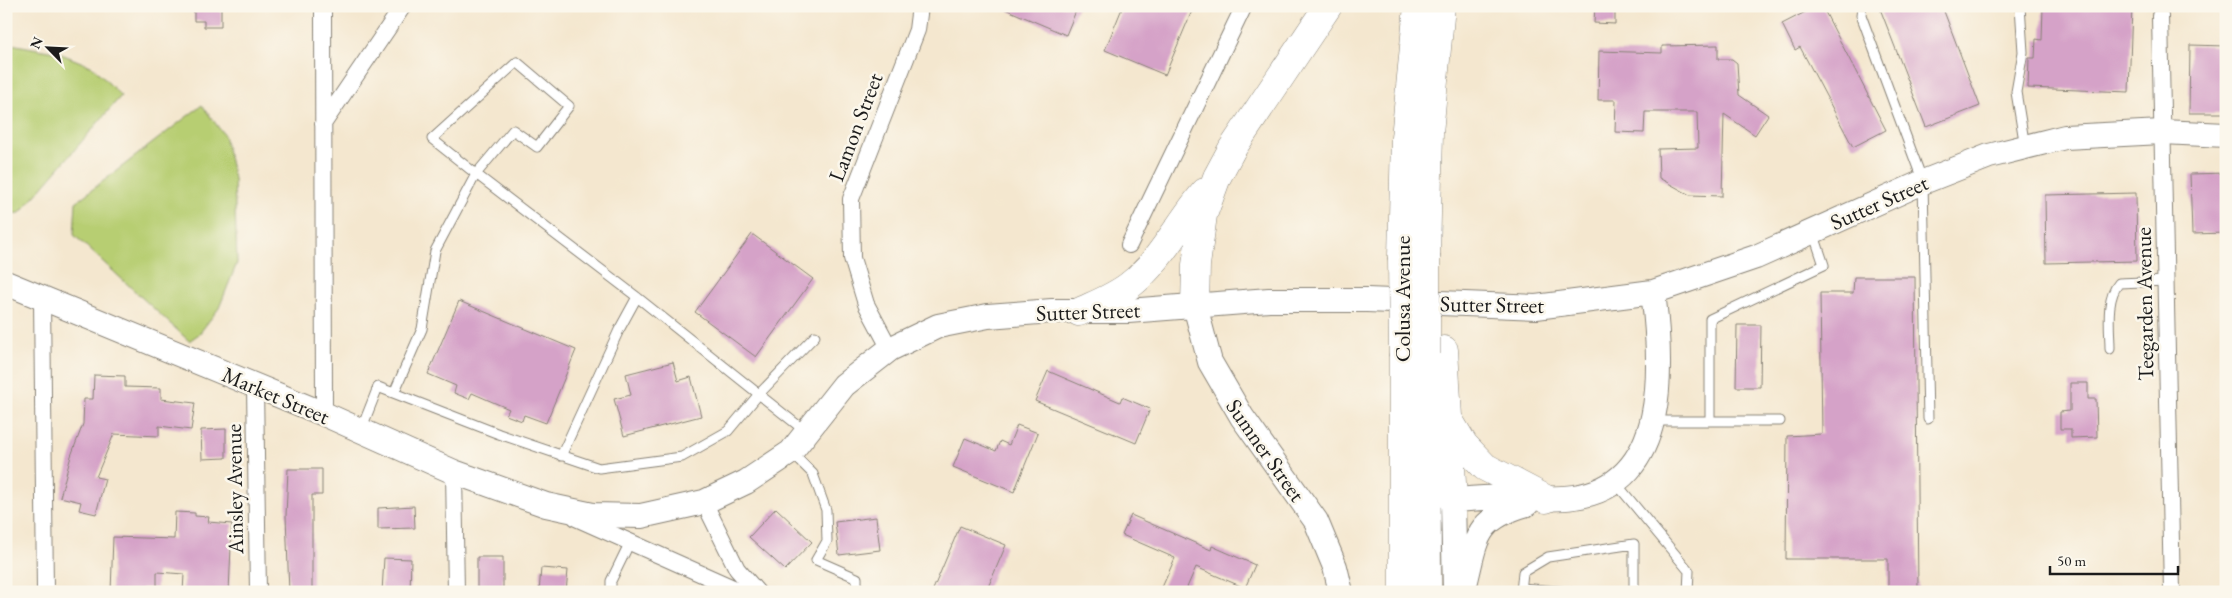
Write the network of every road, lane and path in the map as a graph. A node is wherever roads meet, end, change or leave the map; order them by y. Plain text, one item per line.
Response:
1 (323, 6) edge
2 (403, 6) edge
3 (920, 6) edge
4 (1244, 6) edge
5 (1328, 6) edge
6 (1418, 6) edge
7 (1441, 6) edge
8 (1862, 6) edge
9 (2020, 6) edge
10 (2160, 16) dead end
11 (324, 124) junction
12 (2162, 132) junction
13 (2226, 135) edge
14 (2025, 147) junction
15 (476, 174) junction
16 (1217, 177) junction
17 (1924, 182) junction
18 (1812, 232) junction
19 (1129, 245) dead end
20 (1423, 255) junction
21 (2166, 281) junction
22 (6, 283) edge
23 (1653, 292) junction
24 (42, 297) junction
25 (637, 297) junction
26 (1195, 306) junction
27 (1079, 312) junction
28 (815, 336) dead end
29 (890, 349) junction
30 (2110, 349) dead end
31 (1424, 354) junction
32 (254, 386) junction
33 (394, 393) junction
34 (759, 394) junction
35 (324, 414) junction
36 (1448, 419) junction
37 (1928, 419) dead end
38 (1653, 421) junction
39 (1710, 421) junction
40 (1780, 421) dead end
41 (361, 430) junction
42 (807, 432) junction
43 (791, 452) junction
44 (561, 456) junction
45 (454, 472) junction
46 (1615, 482) junction
47 (1546, 499) junction
48 (1453, 500) junction
49 (704, 502) junction
50 (546, 505) junction
51 (630, 542) junction
52 (1521, 590) edge
53 (45, 592) edge
54 (258, 592) edge
55 (456, 592) edge
56 (610, 592) edge
57 (742, 592) edge
58 (757, 592) edge
59 (857, 592) edge
60 (1341, 592) edge
61 (1403, 592) edge
62 (1427, 592) edge
63 (1455, 592) edge
64 (1462, 592) edge
65 (1570, 592) edge
66 (1634, 592) edge
67 (1688, 592) edge
68 (2172, 592) edge

1 - 11 street
2 - 11 street
3 - 29 street, Lamon Street
4 - 19 street
5 - 16 highway
6 - 20 highway, Colusa Avenue
7 - 20 highway, Colusa Avenue
8 - 17 lane
9 - 14 lane
10 - 12 street, Teegarden Avenue
11 - 35 street
12 - 13 main road, Sutter Street
12 - 14 main road, Sutter Street
12 - 21 street, Teegarden Avenue
14 - 17 main road, Sutter Street
15 - 15 lane
15 - 25 lane
15 - 33 lane
16 - 26 highway
16 - 27 highway
17 - 18 main road, Sutter Street
17 - 37 lane
18 - 23 main road, Sutter Street
18 - 39 lane
20 - 31 highway, Colusa Avenue, bridge
21 - 30 lane
21 - 68 street, Teegarden Avenue
22 - 24 main road, Market Street
23 - 26 main road, Sutter Street
23 - 38 main road
24 - 32 main road, Market Street
24 - 53 street
25 - 34 lane
25 - 44 lane
26 - 27 main road, Sutter Street
26 - 60 main road, Sumner Street
27 - 29 main road, Sutter Street
28 - 34 lane
29 - 42 main road, Sutter Street
31 - 36 highway
31 - 61 highway, Colusa Avenue
31 - 62 highway, Colusa Avenue
32 - 35 main road, Market Street
32 - 54 street, Ainsley Avenue
33 - 41 lane
33 - 44 lane
34 - 42 lane
34 - 44 lane
35 - 41 main road, Market Street
36 - 47 highway
36 - 48 highway
38 - 39 lane
38 - 46 main road
39 - 40 lane
41 - 45 main road, Market Street
42 - 43 main road, Sutter Street
43 - 49 main road, Sutter Street
43 - 59 lane
45 - 50 main road, Market Street
45 - 55 street
46 - 47 main road
46 - 67 lane
47 - 48 main road
47 - 64 main road
48 - 63 main road
49 - 50 main road, Market Street
49 - 58 street
50 - 51 street, Market Street
51 - 56 lane
51 - 57 street, Market Street
52 - 65 lane
52 - 66 lane

